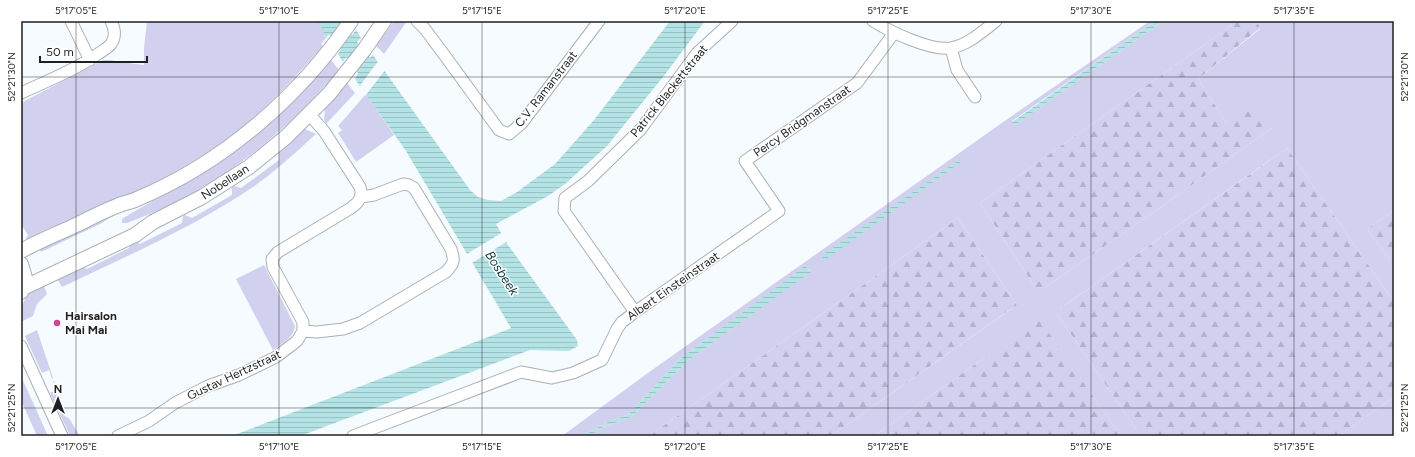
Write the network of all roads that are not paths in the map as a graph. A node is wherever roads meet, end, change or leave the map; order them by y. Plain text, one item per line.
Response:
1 (71, 21) edge
2 (111, 21) edge
3 (384, 21) edge
4 (417, 21) edge
5 (599, 21) edge
6 (732, 21) edge
7 (873, 21) edge
8 (996, 21) edge
9 (349, 23) edge
10 (894, 32) junction
11 (951, 48) junction
12 (90, 60) junction
13 (21, 93) edge
14 (975, 98) dead end
15 (310, 114) junction
16 (361, 196) junction
17 (779, 211) joint
18 (21, 251) edge
19 (21, 264) edge
20 (22, 290) edge
21 (635, 312) junction
22 (303, 331) junction
23 (21, 346) edge
24 (62, 436) edge
25 (118, 436) edge
26 (353, 436) edge

1 - 12 street
2 - 12 street
3 - 15 street, Nobellaan
4 - 5 street, C.V. Ramanstraat
6 - 21 street, Patrick Blackettstraat
7 - 10 street
8 - 11 street
9 - 18 street
10 - 11 street
10 - 17 street, Percy Bridgmanstraat
11 - 14 street
12 - 13 street
15 - 16 street
15 - 20 street, Nobellaan
16 - 22 street
16 - 22 street
17 - 21 street, Albert Einsteinstraat
19 - 20 street
21 - 26 street, Albert Einsteinstraat
22 - 25 street, Gustav Hertzstraat
23 - 24 street

